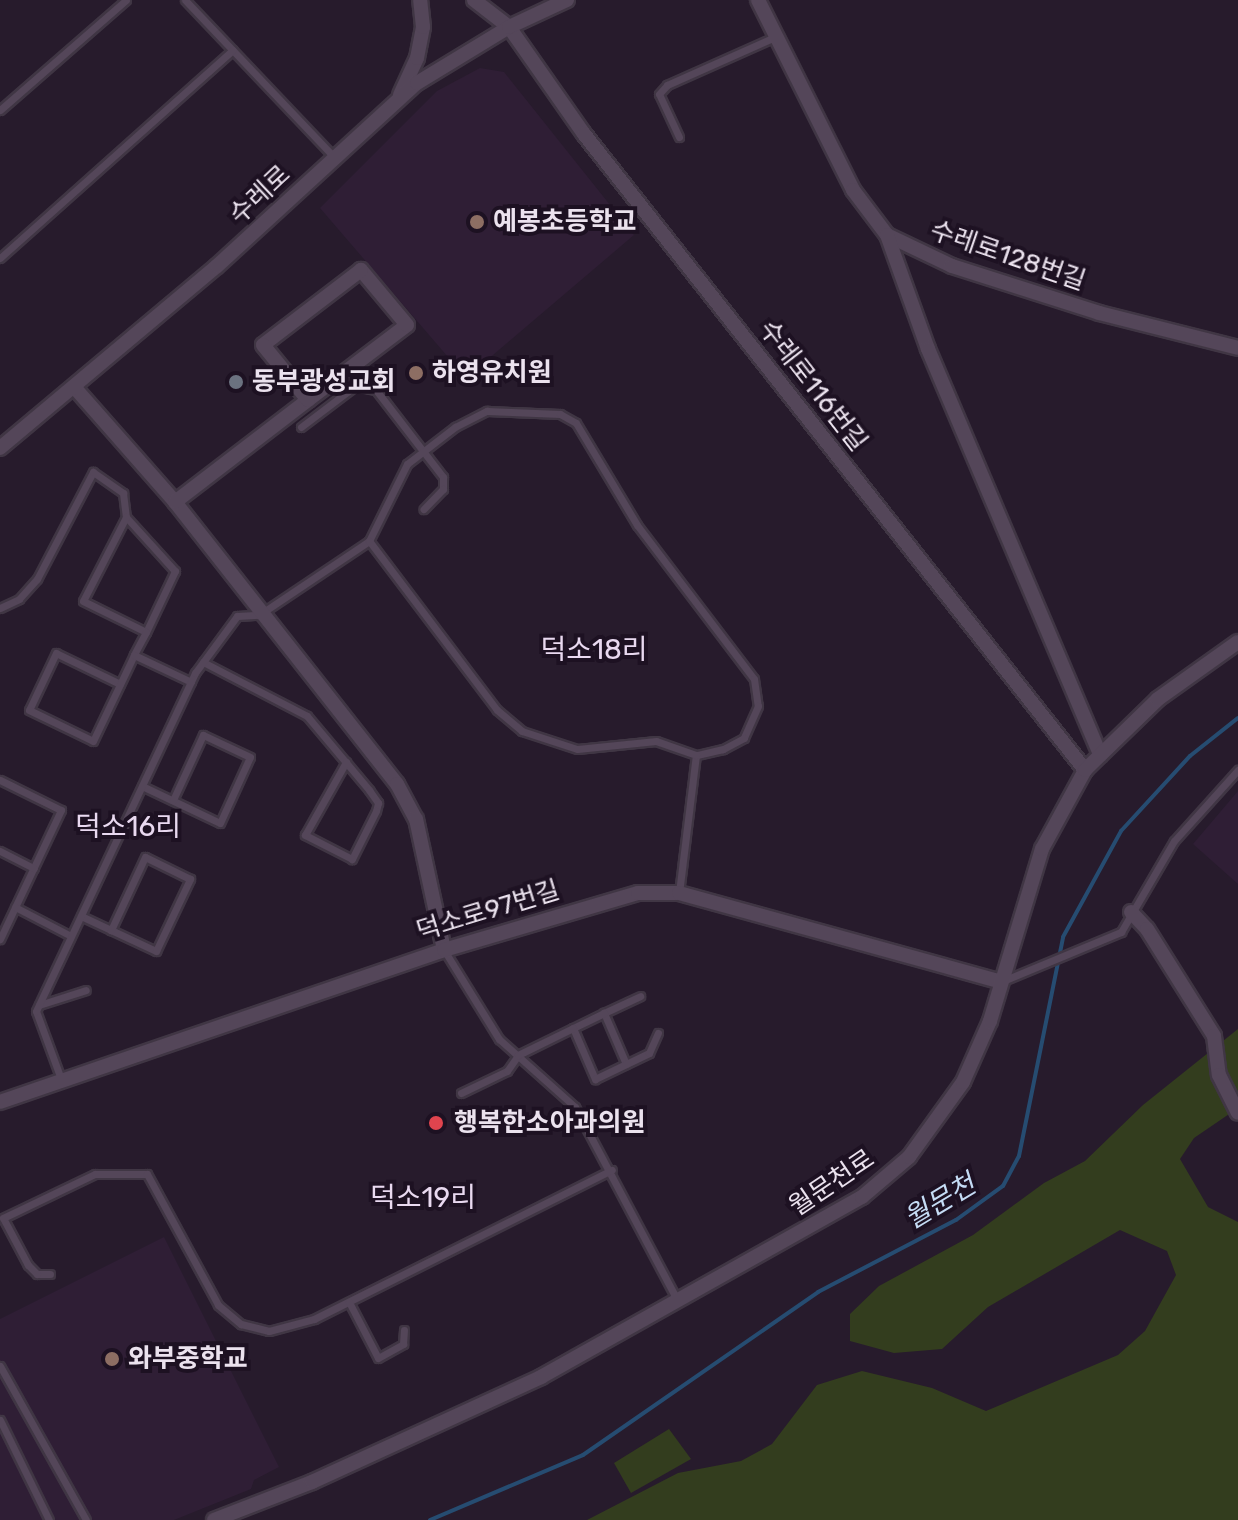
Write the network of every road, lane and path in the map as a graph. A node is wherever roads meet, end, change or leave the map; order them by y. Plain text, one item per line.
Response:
1 (126, 0) edge
2 (185, 0) edge
3 (420, 0) edge
4 (474, 0) edge
5 (567, 0) edge
6 (758, 0) edge
7 (509, 27) junction
8 (775, 37) junction
9 (233, 50) junction
10 (399, 98) junction
11 (0, 110) edge
12 (679, 137) dead end
13 (335, 158) junction
14 (887, 235) junction
15 (0, 258) edge
16 (1238, 348) edge
17 (75, 388) junction
18 (308, 400) junction
19 (301, 427) dead end
20 (0, 448) edge
21 (423, 450) junction
22 (175, 502) junction
23 (424, 509) dead end
24 (126, 517) junction
25 (369, 541) junction
26 (0, 608) edge
27 (259, 615) junction
28 (146, 632) junction
29 (1238, 642) edge
30 (134, 655) junction
31 (203, 662) junction
32 (191, 682) junction
33 (120, 684) junction
34 (696, 755) junction
35 (1100, 755) junction
36 (346, 762) junction
37 (1085, 770) junction
38 (1238, 770) edge
39 (0, 780) edge
40 (142, 786) junction
41 (173, 800) junction
42 (0, 851) edge
43 (34, 868) junction
44 (679, 893) junction
45 (15, 907) junction
46 (1131, 912) junction
47 (81, 916) junction
48 (111, 930) junction
49 (71, 936) junction
50 (0, 939) edge
51 (444, 950) junction
52 (1007, 981) junction
53 (86, 990) dead end
54 (640, 996) dead end
55 (39, 1005) junction
56 (604, 1013) junction
57 (573, 1028) junction
58 (658, 1033) dead end
59 (518, 1055) junction
60 (626, 1064) junction
61 (61, 1079) junction
62 (461, 1093) dead end
63 (0, 1102) edge
64 (1238, 1113) edge
65 (612, 1170) junction
66 (50, 1274) dead end
67 (349, 1302) junction
68 (679, 1302) junction
69 (404, 1330) dead end
70 (0, 1366) edge
71 (0, 1420) edge
72 (49, 1520) edge
73 (86, 1520) edge
74 (214, 1520) edge

1 - 11 lane
2 - 9 lane
3 - 10 street
4 - 7 street, 수레로116번길
5 - 7 street, 수레로
6 - 8 street, 수레로128번길
7 - 10 street, 수레로
7 - 37 street, 수레로116번길
8 - 12 lane
8 - 14 street, 수레로128번길
9 - 13 lane
9 - 15 lane
10 - 13 street, 수레로
13 - 17 street, 수레로
14 - 16 street, 수레로128번길
14 - 35 street
17 - 20 street, 수레로
17 - 22 street
18 - 18 street
18 - 22 street
19 - 21 lane
21 - 23 lane
21 - 25 lane
21 - 34 lane
22 - 27 street
24 - 26 lane
24 - 28 lane
24 - 28 lane
25 - 27 lane
25 - 34 lane
27 - 31 lane
27 - 51 street
28 - 30 lane
29 - 35 street, 월문천로
30 - 32 lane
30 - 33 lane
31 - 32 lane
31 - 36 lane
32 - 40 lane
33 - 33 lane
34 - 44 lane
35 - 37 street, 월문천로
36 - 36 lane
37 - 52 street, 월문천로
38 - 46 lane
39 - 43 lane
40 - 41 lane
40 - 47 lane
41 - 41 lane
42 - 43 lane
43 - 45 lane
44 - 51 street, 덕소로97번길
44 - 52 street, 덕소로97번길
45 - 49 lane
45 - 50 lane
46 - 52 lane
46 - 64 street
47 - 48 lane
47 - 49 lane
48 - 48 lane
49 - 55 lane
51 - 59 lane
51 - 61 street, 덕소로97번길
52 - 68 street, 월문천로
53 - 55 lane
54 - 56 lane
55 - 61 lane
56 - 57 lane
56 - 60 lane
57 - 59 lane
57 - 60 lane
58 - 60 lane
59 - 62 lane
59 - 65 lane
61 - 63 street, 덕소로97번길
65 - 67 lane
65 - 68 lane
66 - 67 lane
67 - 69 lane
68 - 74 street, 월문천로
70 - 73 lane
71 - 72 lane

